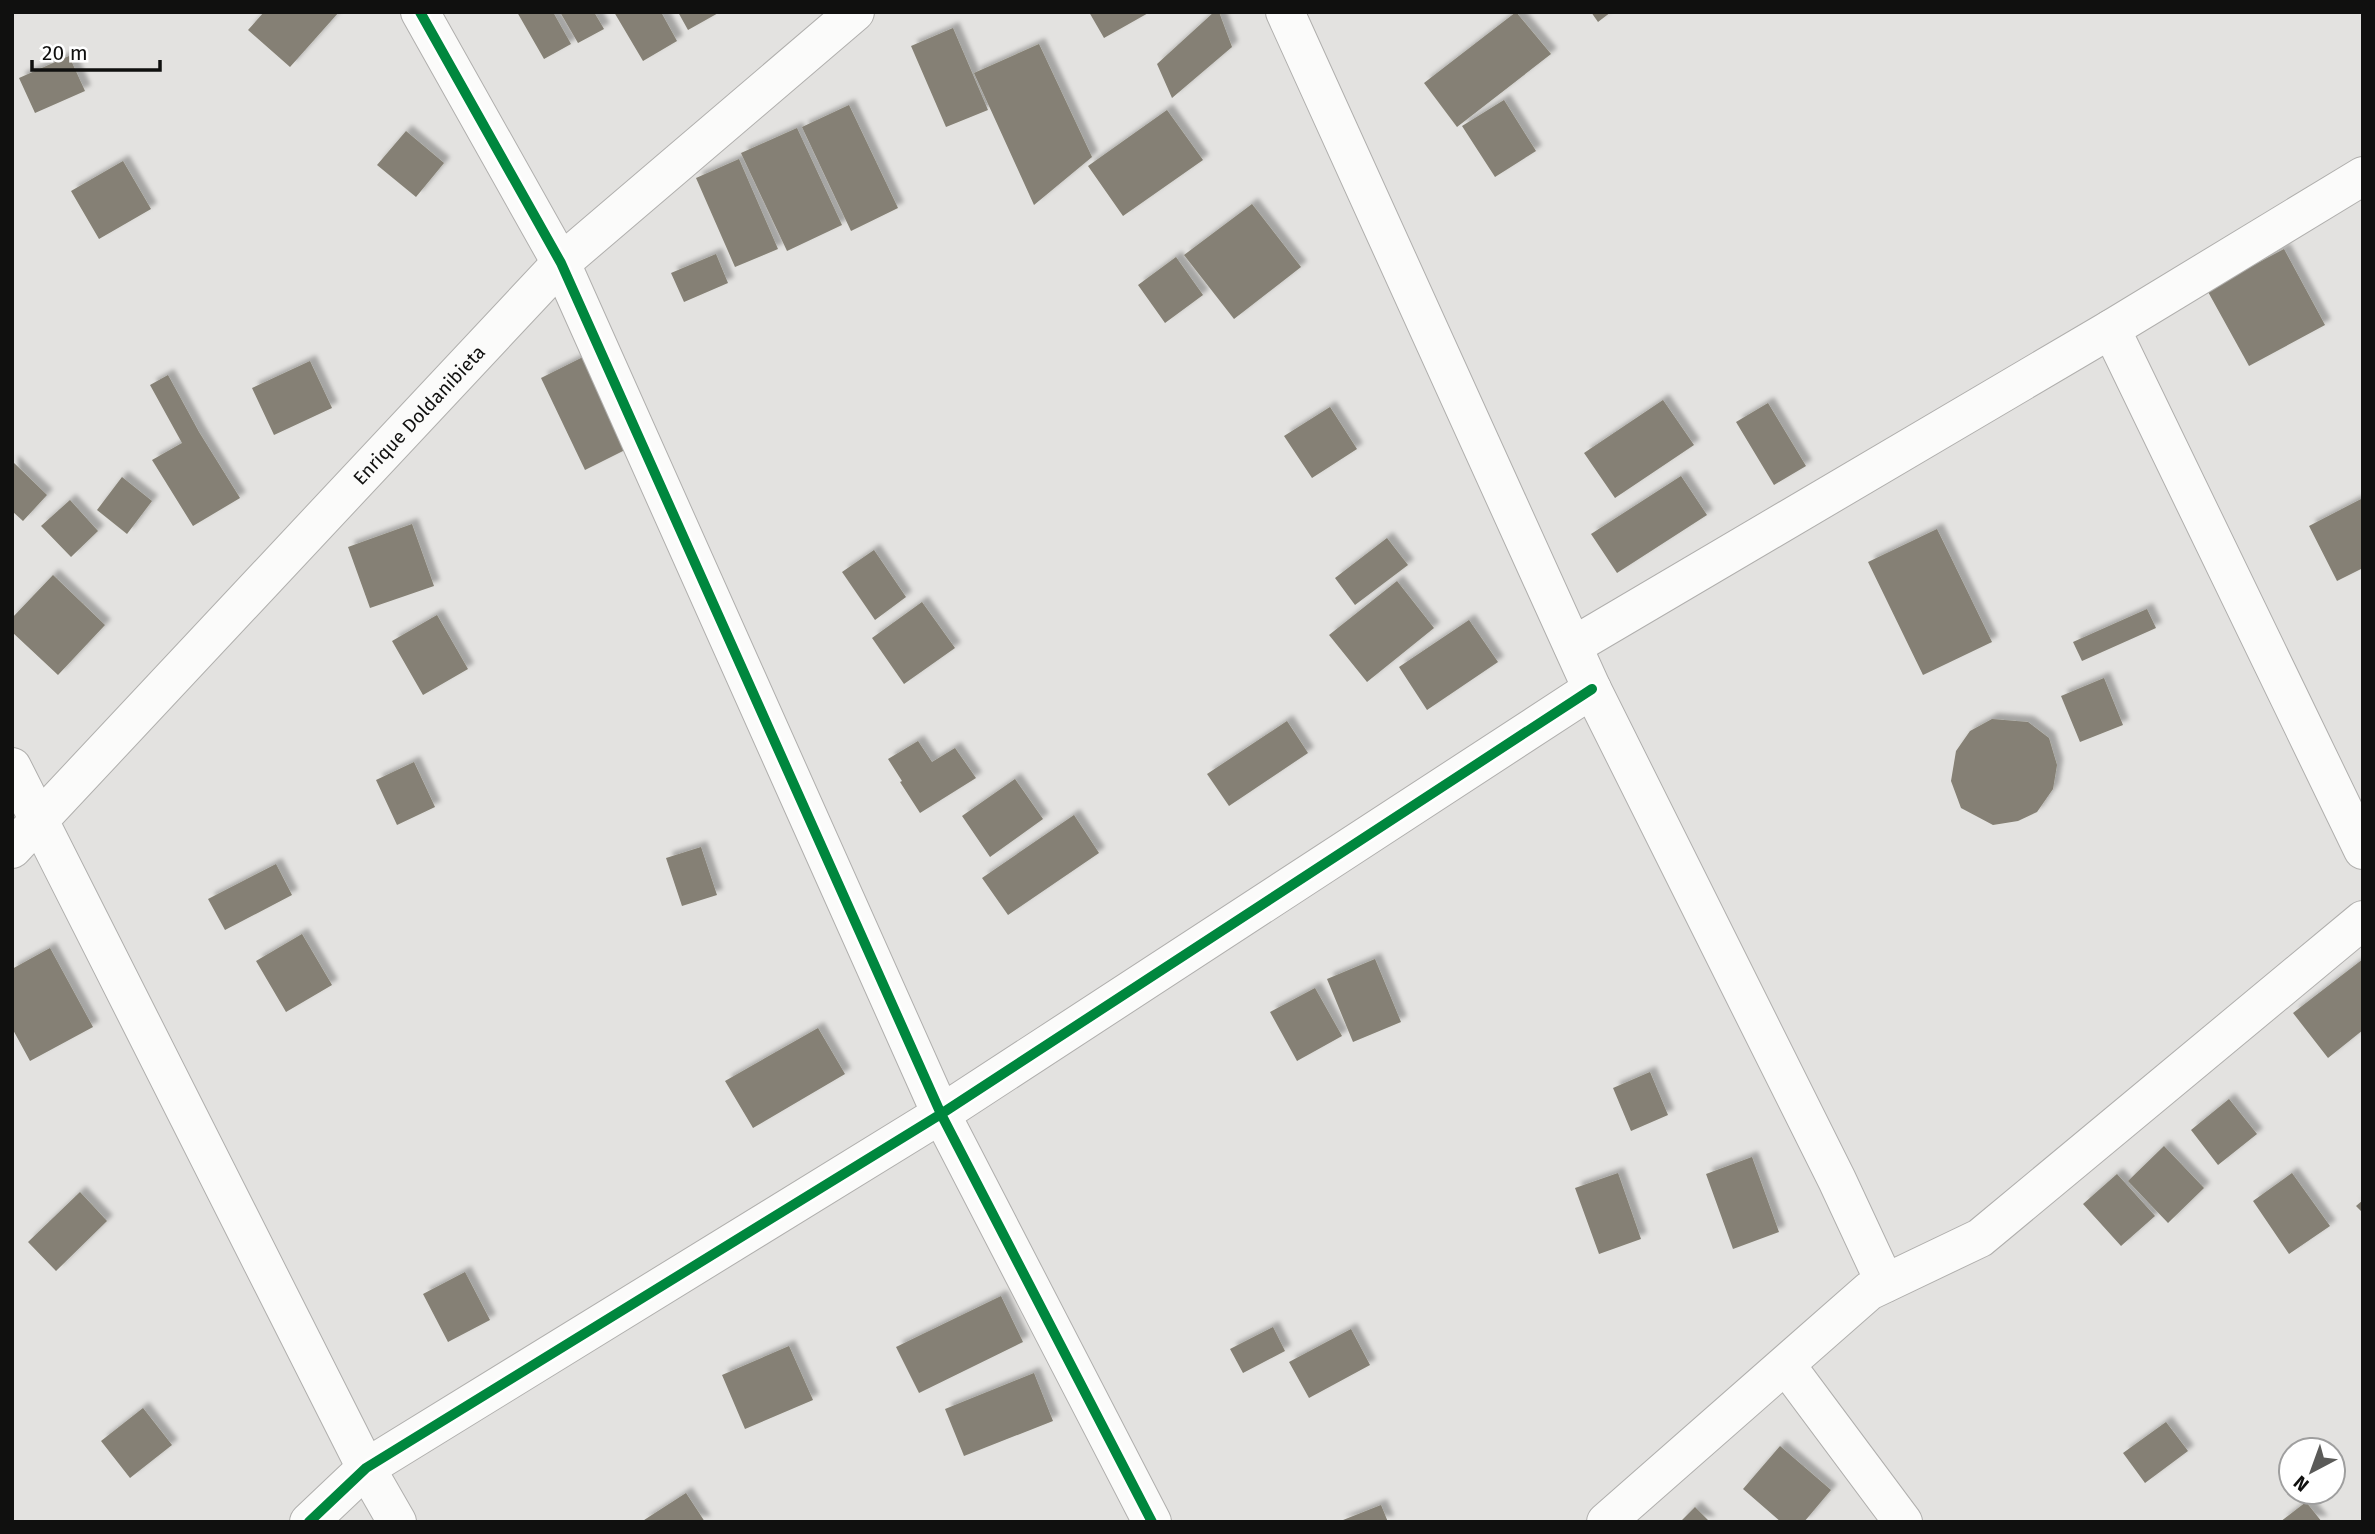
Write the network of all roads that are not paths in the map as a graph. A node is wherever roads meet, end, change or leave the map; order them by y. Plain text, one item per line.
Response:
1 (420, 12) edge
2 (855, 12) edge
3 (1285, 12) edge
4 (2363, 176) edge
5 (561, 263) junction
6 (2110, 329) junction
7 (1573, 646) junction
8 (1592, 689) junction
9 (12, 768) edge
10 (39, 822) junction
11 (12, 849) edge
12 (2363, 850) edge
13 (2363, 920) edge
14 (941, 1114) junction
15 (1885, 1283) junction
16 (1786, 1365) junction
17 (366, 1468) junction
18 (309, 1522) edge
19 (397, 1522) edge
20 (1153, 1522) edge
21 (1606, 1522) edge
22 (1903, 1522) edge

1 - 5 street
2 - 5 street, Enrique Doldanibieta
3 - 7 street
4 - 6 street
5 - 10 street, Enrique Doldanibieta
5 - 14 street
6 - 7 street
6 - 12 street
7 - 8 street
8 - 14 street
8 - 15 street
9 - 10 street
10 - 11 street, Enrique Doldanibieta
10 - 17 street
13 - 15 street
14 - 17 street
14 - 20 street
15 - 16 street
16 - 21 street
16 - 22 street
17 - 18 street
17 - 19 street

